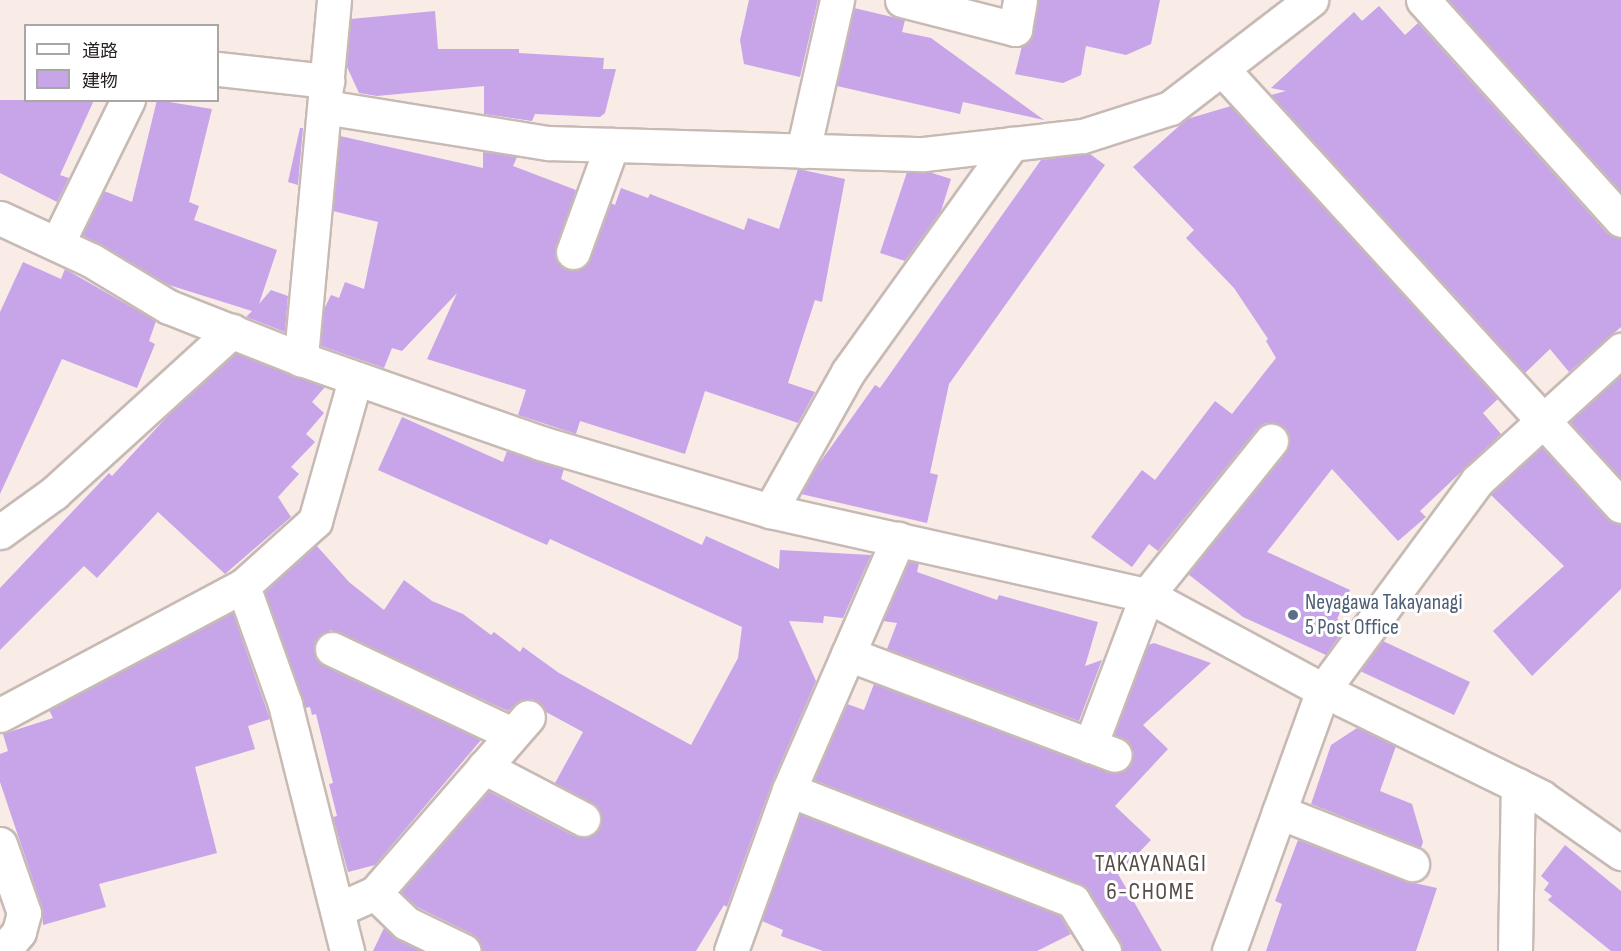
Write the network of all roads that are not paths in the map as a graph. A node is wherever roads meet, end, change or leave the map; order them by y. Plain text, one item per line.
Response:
1 (334, 0) edge
2 (837, 0) edge
3 (902, 0) edge
4 (1020, 0) edge
5 (1311, 0) edge
6 (1423, 0) edge
7 (219, 69) edge
8 (1223, 70) junction
9 (326, 94) junction
10 (127, 102) edge
11 (1012, 144) junction
12 (612, 145) junction
13 (803, 151) junction
14 (0, 218) edge
15 (1621, 220) edge
16 (57, 244) junction
17 (573, 252) dead end
18 (232, 331) junction
19 (1621, 350) edge
20 (301, 359) junction
21 (355, 380) junction
22 (1544, 420) junction
23 (1271, 441) dead end
24 (1621, 506) edge
25 (770, 511) junction
26 (0, 532) edge
27 (898, 539) junction
28 (243, 586) junction
29 (1147, 595) junction
30 (332, 649) dead end
31 (848, 654) junction
32 (1323, 690) junction
33 (0, 715) edge
34 (484, 768) junction
35 (1518, 785) junction
36 (789, 790) junction
37 (1279, 812) junction
38 (583, 819) dead end
39 (0, 844) edge
40 (1618, 846) edge
41 (1412, 864) dead end
42 (375, 893) junction
43 (337, 910) junction
44 (736, 950) edge
45 (3, 951) edge
46 (347, 951) edge
47 (464, 951) edge
48 (1104, 951) edge
49 (1229, 951) edge
50 (1515, 951) edge

1 - 9 street
2 - 13 street
3 - 4 street
5 - 8 street
6 - 15 street
7 - 9 street
8 - 11 street
8 - 22 street
9 - 12 street
9 - 20 street
10 - 16 street
11 - 13 street
11 - 25 street
12 - 13 street
12 - 17 street
14 - 16 street
16 - 18 street
18 - 20 street
18 - 26 street
19 - 22 street
20 - 21 street
21 - 25 street
21 - 28 street
22 - 24 street
22 - 32 street
23 - 29 street
25 - 27 street
27 - 29 street
27 - 31 street
28 - 33 street
28 - 43 street
29 - 31 street
29 - 32 street
30 - 34 street
31 - 36 street
32 - 35 street
32 - 37 street
34 - 38 street
34 - 42 street
35 - 40 street
35 - 50 street
36 - 44 street
36 - 48 street
37 - 41 street
37 - 49 street
39 - 45 street
42 - 43 street
42 - 47 street
43 - 46 street

